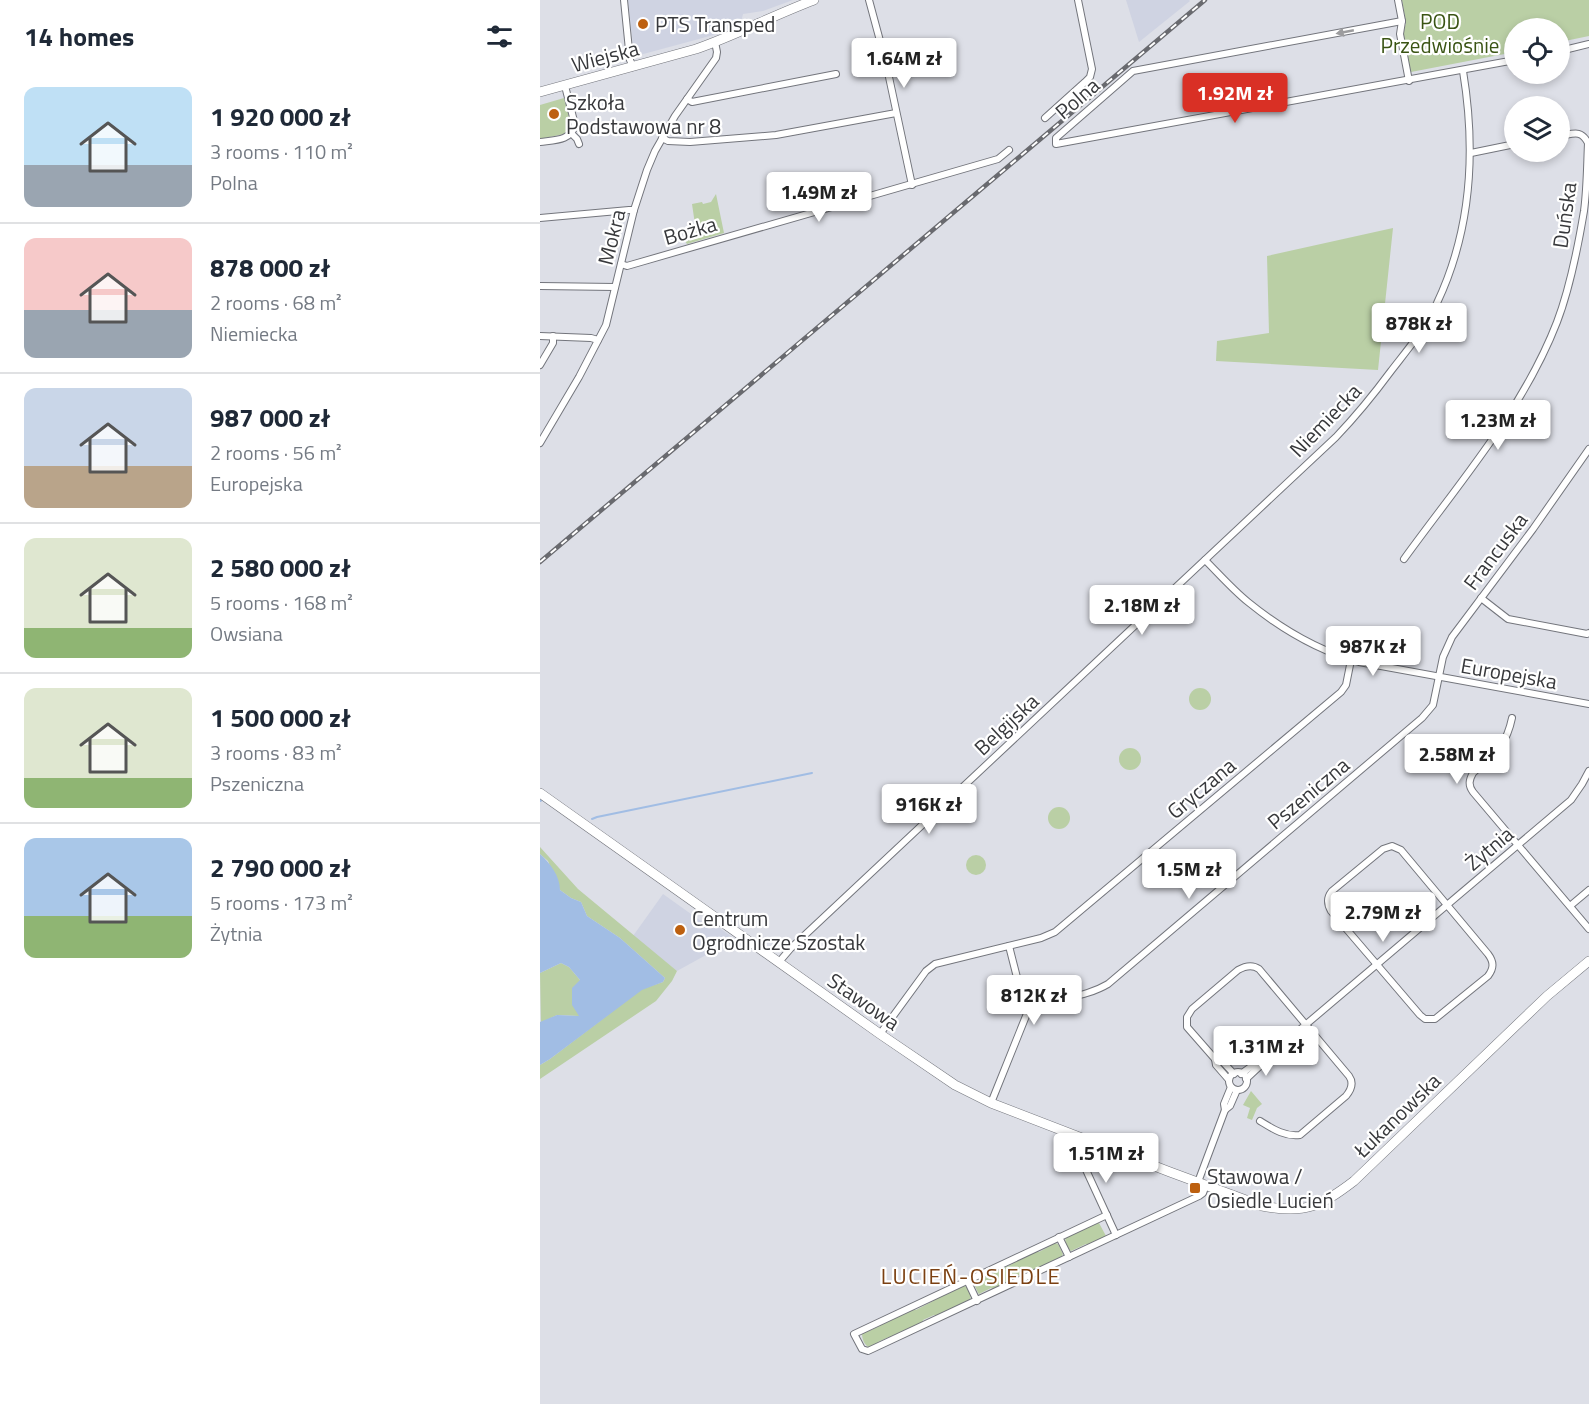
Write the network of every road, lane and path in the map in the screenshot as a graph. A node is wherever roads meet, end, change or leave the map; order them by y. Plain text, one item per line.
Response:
1 (624, 0) edge
2 (814, 0) edge
3 (868, 0) edge
4 (1078, 0) edge
5 (1398, 0) edge
6 (1402, 21) junction
7 (715, 42) junction
8 (1589, 45) edge
9 (1570, 49) edge
10 (1504, 62) edge
11 (633, 67) junction
12 (1463, 71) junction
13 (836, 74) dead end
14 (1409, 81) junction
15 (565, 86) junction
16 (540, 92) edge
17 (687, 99) junction
18 (896, 113) junction
19 (1045, 118) dead end
20 (572, 134) junction
21 (1570, 134) edge
22 (662, 138) junction
23 (540, 142) edge
24 (579, 144) dead end
25 (1504, 146) edge
26 (1009, 150) dead end
27 (1471, 153) junction
28 (912, 184) junction
29 (634, 210) junction
30 (540, 218) edge
31 (621, 264) junction
32 (540, 286) edge
33 (615, 287) junction
34 (540, 336) edge
35 (553, 336) junction
36 (598, 340) junction
37 (540, 365) edge
38 (540, 443) edge
39 (1589, 449) edge
40 (1404, 558) dead end
41 (1205, 560) junction
42 (1480, 598) junction
43 (1589, 633) edge
44 (1351, 660) junction
45 (1438, 677) junction
46 (1589, 704) edge
47 (1512, 718) dead end
48 (1589, 771) edge
49 (540, 793) edge
50 (1518, 845) junction
51 (1589, 890) edge
52 (1447, 905) junction
53 (1570, 906) junction
54 (1589, 929) edge
55 (1009, 946) junction
56 (1589, 961) edge
57 (779, 962) junction
58 (1377, 965) junction
59 (1028, 1011) junction
60 (1306, 1024) junction
61 (880, 1034) junction
62 (1215, 1059) junction
63 (1234, 1074) junction
64 (1244, 1076) junction
65 (1232, 1086) junction
66 (991, 1103) junction
67 (1260, 1121) dead end
68 (1076, 1135) junction
69 (1202, 1184) junction
70 (1107, 1215) junction
71 (1116, 1235) junction
72 (1059, 1237) junction
73 (1069, 1257) junction
74 (967, 1280) junction
75 (976, 1300) junction

1 - 11 street
2 - 7 street, Wiejska
3 - 18 street
4 - 19 street
5 - 6 street
6 - 14 street
6 -> 14 street, Polna
7 - 11 street, Wiejska
7 - 17 street, Mokra
8 - 9 street
10 - 12 street, Polna
11 - 15 street, Wiejska
12 - 14 street, Polna
12 - 27 street, Niemiecka
13 - 17 street
15 - 16 street, Wiejska
15 - 20 street
17 - 22 street, Mokra
18 - 22 street
18 - 28 street
20 - 23 street
20 - 24 street
21 - 40 street, Duńska
22 - 29 street, Mokra
25 - 27 street
26 - 28 street, Bożka
27 - 41 street, Niemiecka
28 - 31 street, Bożka
29 - 30 street
29 - 31 street, Mokra
31 - 33 street, Mokra
32 - 33 street
33 - 36 street, Mokra
34 - 35 street
35 - 36 street
35 - 37 street
36 - 38 street, Mokra
39 - 42 street, Francuska
41 - 44 street, Europejska
41 - 57 street, Belgijska
42 - 43 street
42 - 45 street, Francuska
44 - 45 street, Europejska
44 - 55 street, Gryczana
45 - 46 street, Europejska
45 - 59 street, Pszeniczna
47 - 50 street
48 - 50 street, Żytnia
49 - 57 street, Stawowa
50 - 52 street, Żytnia
50 - 53 street
51 - 53 street
52 - 58 street, Żytnia
52 - 58 street
52 - 58 street
53 - 54 street
55 - 59 street
55 - 61 street, Gryczana
56 - 69 street, Łukanowska
57 - 61 street, Stawowa
58 - 60 street, Żytnia
59 - 66 street
60 - 62 street
60 - 64 street, Żytnia
60 - 67 street
61 - 66 street, Stawowa
62 - 63 street
62 - 65 street
63 - 64 street
63 - 65 street
64 - 65 street, Żytnia
65 - 69 street
66 - 68 street, Stawowa
68 - 69 street, Stawowa
68 - 70 street
69 - 71 street
70 - 71 street
70 - 72 street
71 - 73 street
72 - 73 street
72 - 74 street
73 - 75 street
74 - 75 street
74 - 75 street

